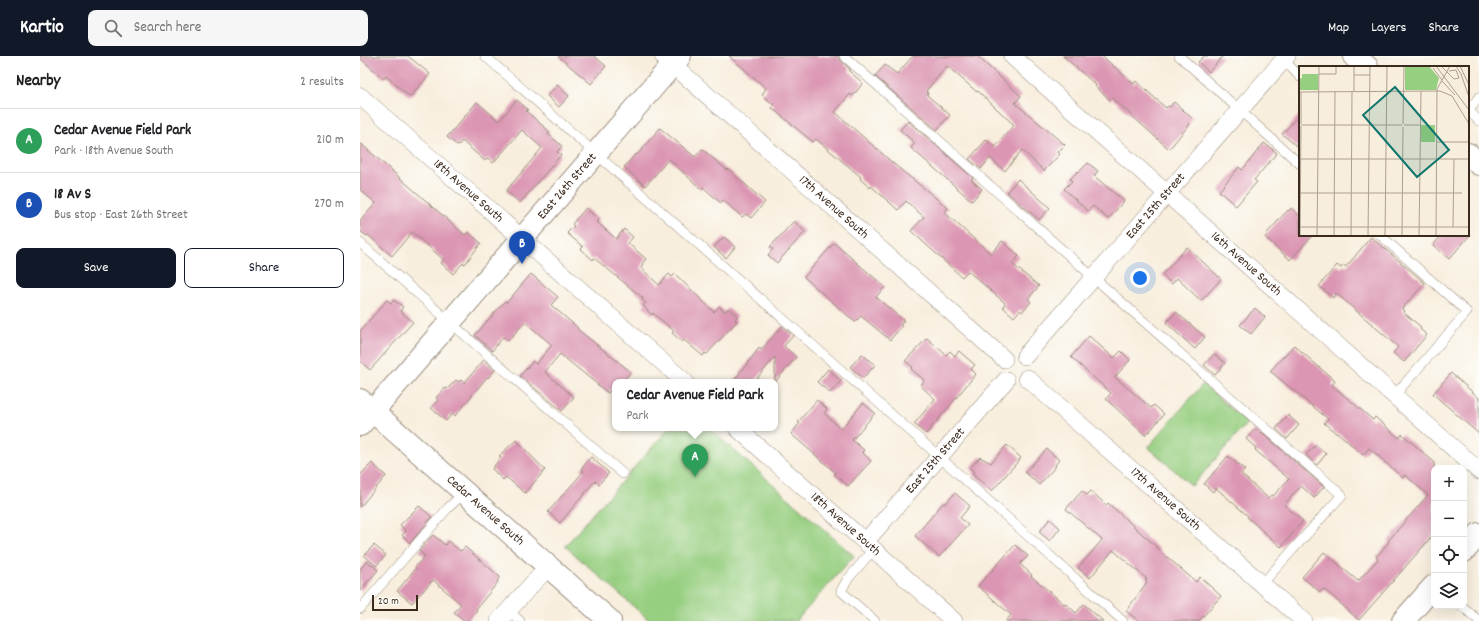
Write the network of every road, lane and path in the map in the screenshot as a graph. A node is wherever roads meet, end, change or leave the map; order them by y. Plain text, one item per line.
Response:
1 (485, 56) edge
2 (844, 56) edge
3 (1012, 56) edge
4 (1179, 56) edge
5 (1354, 56) edge
6 (1285, 58) edge
7 (672, 59) edge
8 (1366, 66) edge
9 (1299, 76) edge
10 (360, 96) edge
11 (1479, 96) edge
12 (1240, 111) junction
13 (1469, 111) edge
14 (1469, 113) edge
15 (1479, 121) edge
16 (595, 154) junction
17 (1469, 155) edge
18 (1299, 163) edge
19 (1479, 164) edge
20 (1167, 193) junction
21 (1381, 236) edge
22 (522, 239) junction
23 (360, 244) edge
24 (1093, 277) junction
25 (449, 322) junction
26 (1025, 356) junction
27 (1004, 359) junction
28 (1028, 378) junction
29 (682, 379) edge
30 (1006, 380) junction
31 (1394, 396) junction
32 (364, 412) edge
33 (740, 431) edge
34 (940, 457) junction
35 (1479, 472) edge
36 (623, 474) dead end
37 (465, 492) junction
38 (1479, 534) edge
39 (870, 545) junction
40 (1467, 548) edge
41 (549, 567) junction
42 (1262, 584) junction
43 (1431, 589) edge
44 (1465, 609) edge
45 (360, 610) edge
46 (509, 617) edge
47 (610, 621) edge
48 (874, 621) edge
49 (954, 621) edge
50 (1124, 621) edge
51 (1304, 621) edge
52 (1403, 621) edge
53 (1479, 621) edge

1 - 16 lane
2 - 24 lane
3 - 20 street, 16th Avenue South
4 - 12 lane
5 - 8 street
6 - 9 lane
6 - 12 street, East 25th Street
7 - 16 street, East 26th Street
7 - 27 street, 17th Avenue South
10 - 22 street, 18th Avenue South
11 - 13 lane
12 - 18 lane
12 - 20 street, East 25th Street
14 - 15 lane
16 - 22 street, East 26th Street
16 - 34 lane
17 - 19 street
20 - 24 street, East 25th Street
20 - 31 street, 16th Avenue South
21 - 31 lane
22 - 25 street, East 26th Street
22 - 29 street, 18th Avenue South
23 - 25 lane
24 - 26 street, East 25th Street
24 - 42 lane
25 - 32 street, East 26th Street
25 - 36 lane
26 - 27 street
26 - 28 street
27 - 30 street
28 - 30 street
28 - 42 street, 17th Avenue South
30 - 34 street, East 25th Street
31 - 35 street, 16th Avenue South
32 - 37 street, Cedar Avenue South
33 - 39 street, 18th Avenue South
34 - 39 street, East 25th Street
34 - 50 lane
37 - 41 street, Cedar Avenue South
37 - 45 lane
38 - 40 street
39 - 48 lane
39 - 49 street, 18th Avenue South
41 - 46 street
41 - 47 street, Cedar Avenue South
42 - 51 street, 17th Avenue South
43 - 52 street
44 - 53 lane

